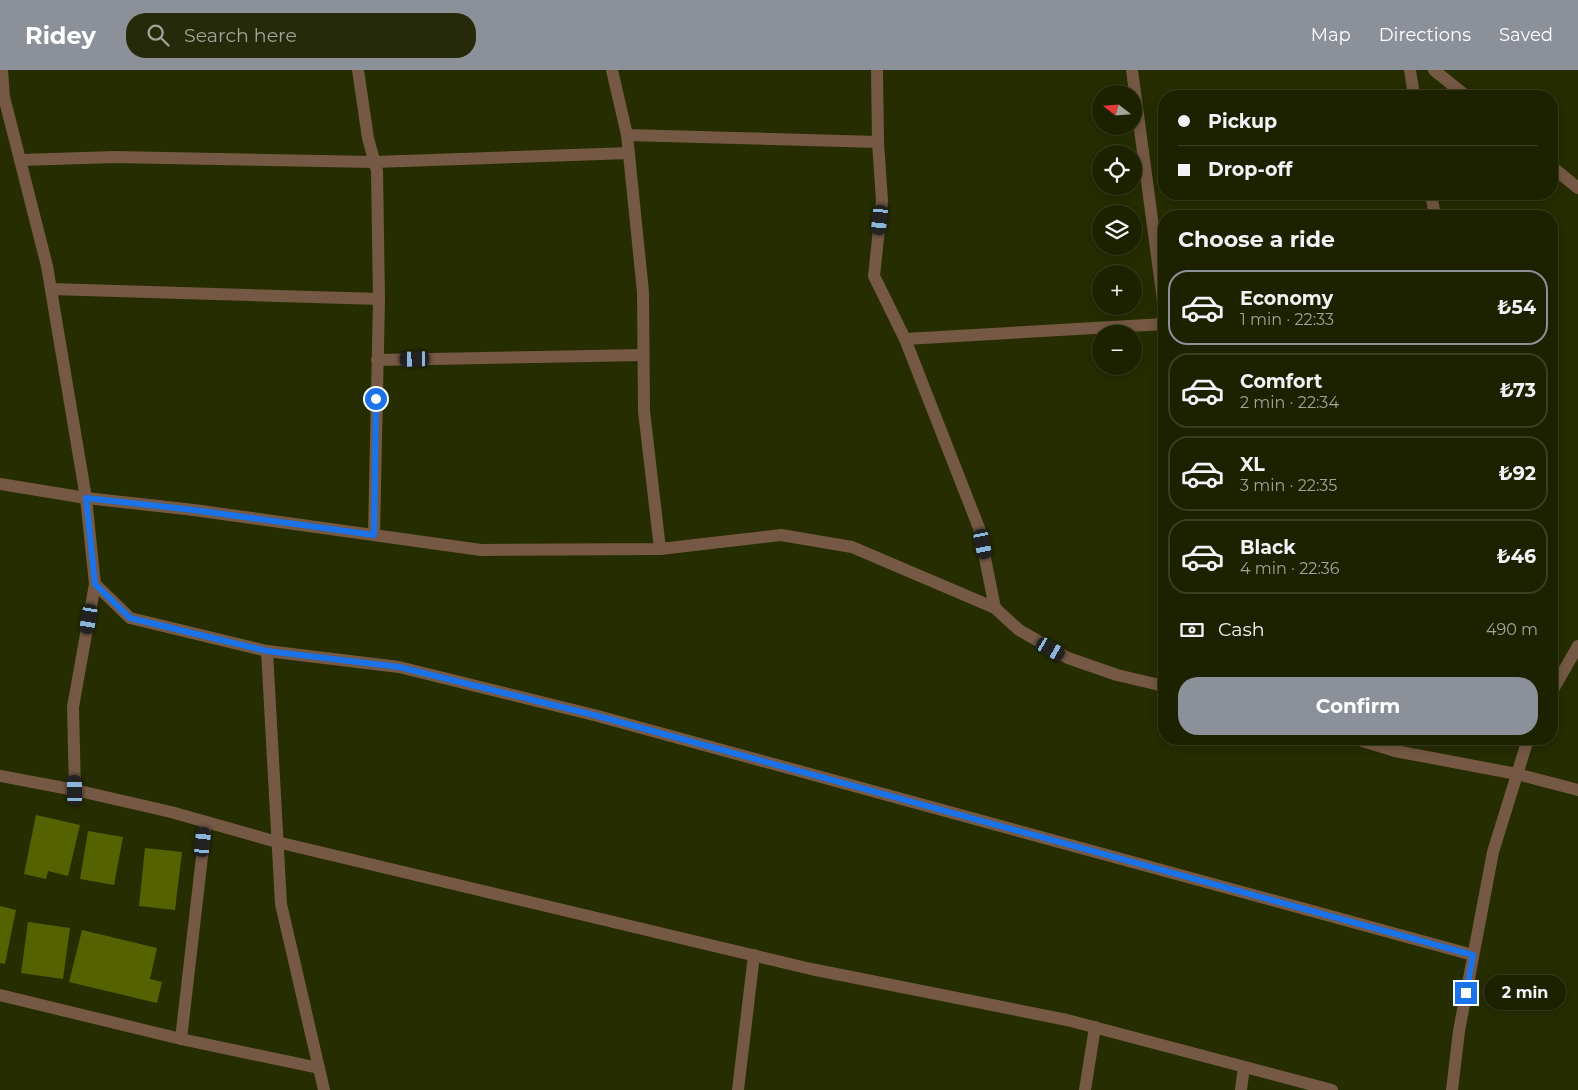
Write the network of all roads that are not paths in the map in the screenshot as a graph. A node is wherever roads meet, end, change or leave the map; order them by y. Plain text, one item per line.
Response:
1 (2, 70) edge
2 (358, 70) edge
3 (612, 70) edge
4 (877, 70) edge
5 (1132, 70) edge
6 (1410, 70) edge
7 (1434, 70) edge
8 (1413, 90) edge
9 (1459, 90) edge
10 (627, 135) junction
11 (878, 142) junction
12 (628, 153) junction
13 (20, 160) junction
14 (375, 162) junction
15 (1558, 172) edge
16 (1578, 188) edge
17 (1158, 263) edge
18 (51, 289) junction
19 (379, 300) junction
20 (1158, 324) edge
21 (905, 339) junction
22 (643, 355) junction
23 (376, 360) junction
24 (0, 484) edge
25 (86, 498) junction
26 (374, 535) junction
27 (660, 549) junction
28 (95, 584) junction
29 (995, 608) junction
30 (1578, 646) edge
31 (267, 651) junction
32 (1558, 681) edge
33 (1158, 685) edge
34 (1376, 745) edge
35 (1526, 745) edge
36 (1517, 774) junction
37 (0, 776) edge
38 (75, 790) junction
39 (1578, 790) edge
40 (206, 822) junction
41 (277, 842) junction
42 (754, 955) junction
43 (1473, 955) junction
44 (0, 995) edge
45 (1095, 1027) junction
46 (181, 1039) junction
47 (1244, 1067) junction
48 (319, 1068) junction
49 (324, 1090) edge
50 (738, 1090) edge
51 (1085, 1090) edge
52 (1241, 1090) edge
53 (1332, 1090) edge
54 (1452, 1090) edge

1 - 13 street
2 - 14 street
3 - 10 street
4 - 11 street
5 - 17 street
6 - 8 street
7 - 9 street
10 - 11 street
10 - 12 street
11 - 21 street
12 - 14 street
12 - 22 street
13 - 14 street
13 - 18 street
14 - 19 street
15 - 16 street
18 - 19 street
18 - 25 street
19 - 23 street
20 - 21 street
21 - 29 street
22 - 23 street
22 - 27 street
23 - 26 street
24 - 25 street
25 - 26 street
25 - 28 street
26 - 27 street
27 - 29 street
28 - 31 street
28 - 38 street
29 - 33 street
30 - 32 street
31 - 41 street
31 - 43 street
34 - 36 street
35 - 36 street
36 - 39 street
36 - 43 street
37 - 38 street
38 - 40 street
40 - 41 street
40 - 46 street
41 - 42 street
41 - 48 street
42 - 45 street
42 - 50 street
43 - 54 street
44 - 46 street
45 - 47 street
45 - 51 street
46 - 48 street
47 - 52 street
47 - 53 street
48 - 49 street

